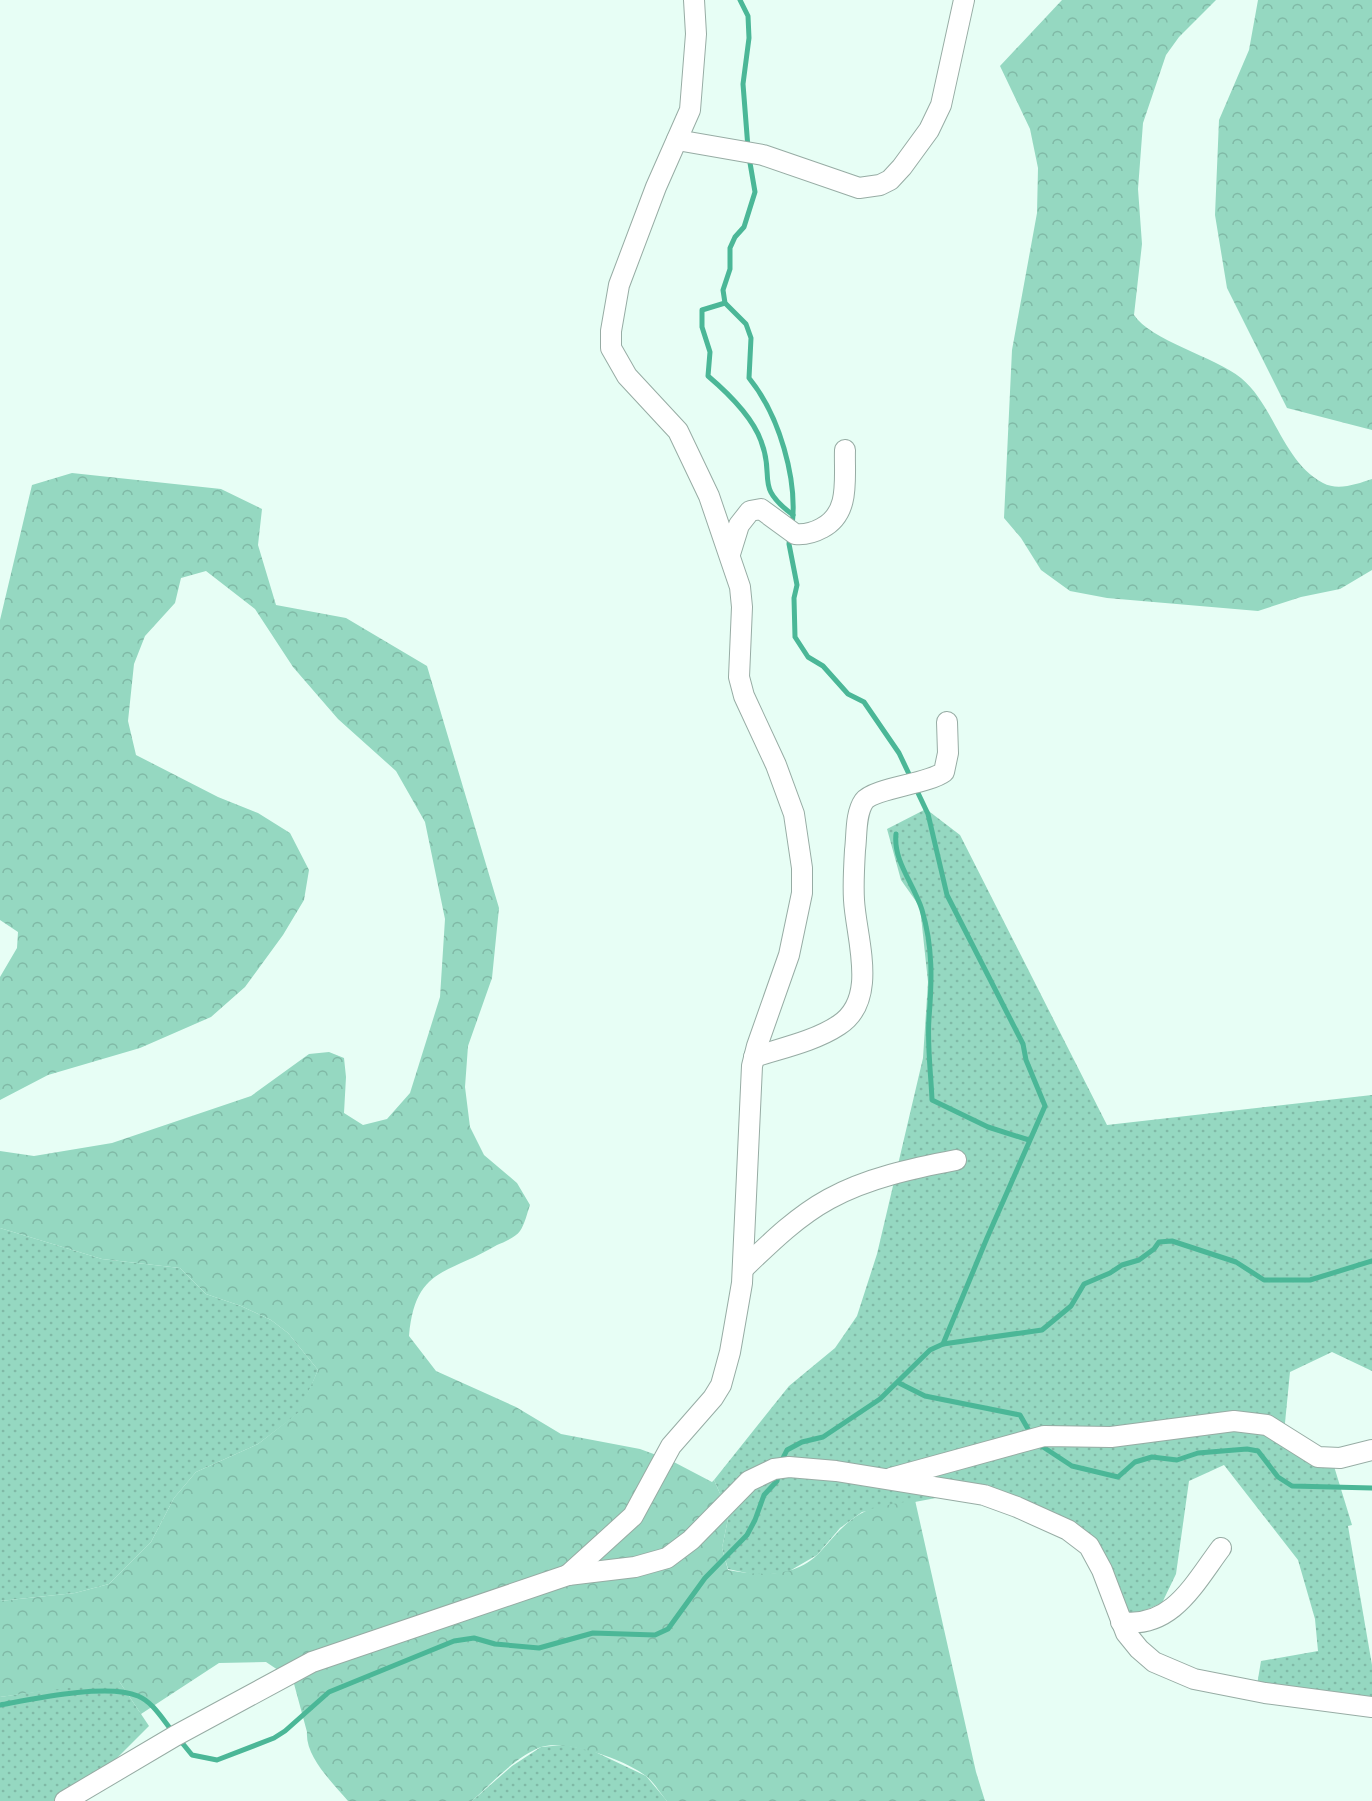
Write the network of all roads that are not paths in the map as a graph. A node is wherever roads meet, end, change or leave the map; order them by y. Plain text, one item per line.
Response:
1 (694, 0) edge
2 (964, 0) edge
3 (677, 140) junction
4 (845, 450) dead end
5 (730, 554) junction
6 (947, 722) dead end
7 (754, 1057) junction
8 (956, 1160) dead end
9 (743, 1269) junction
10 (1372, 1450) edge
11 (885, 1479) junction
12 (1221, 1548) dead end
13 (568, 1575) junction
14 (1121, 1622) junction
15 (1372, 1707) edge
16 (65, 1801) edge

1 - 3 street
2 - 3 street
3 - 5 street
4 - 5 street
5 - 7 street
6 - 7 street
7 - 9 street
8 - 9 street
9 - 13 street
10 - 11 street
11 - 13 street
11 - 14 street
12 - 14 street
13 - 16 street
14 - 15 street

